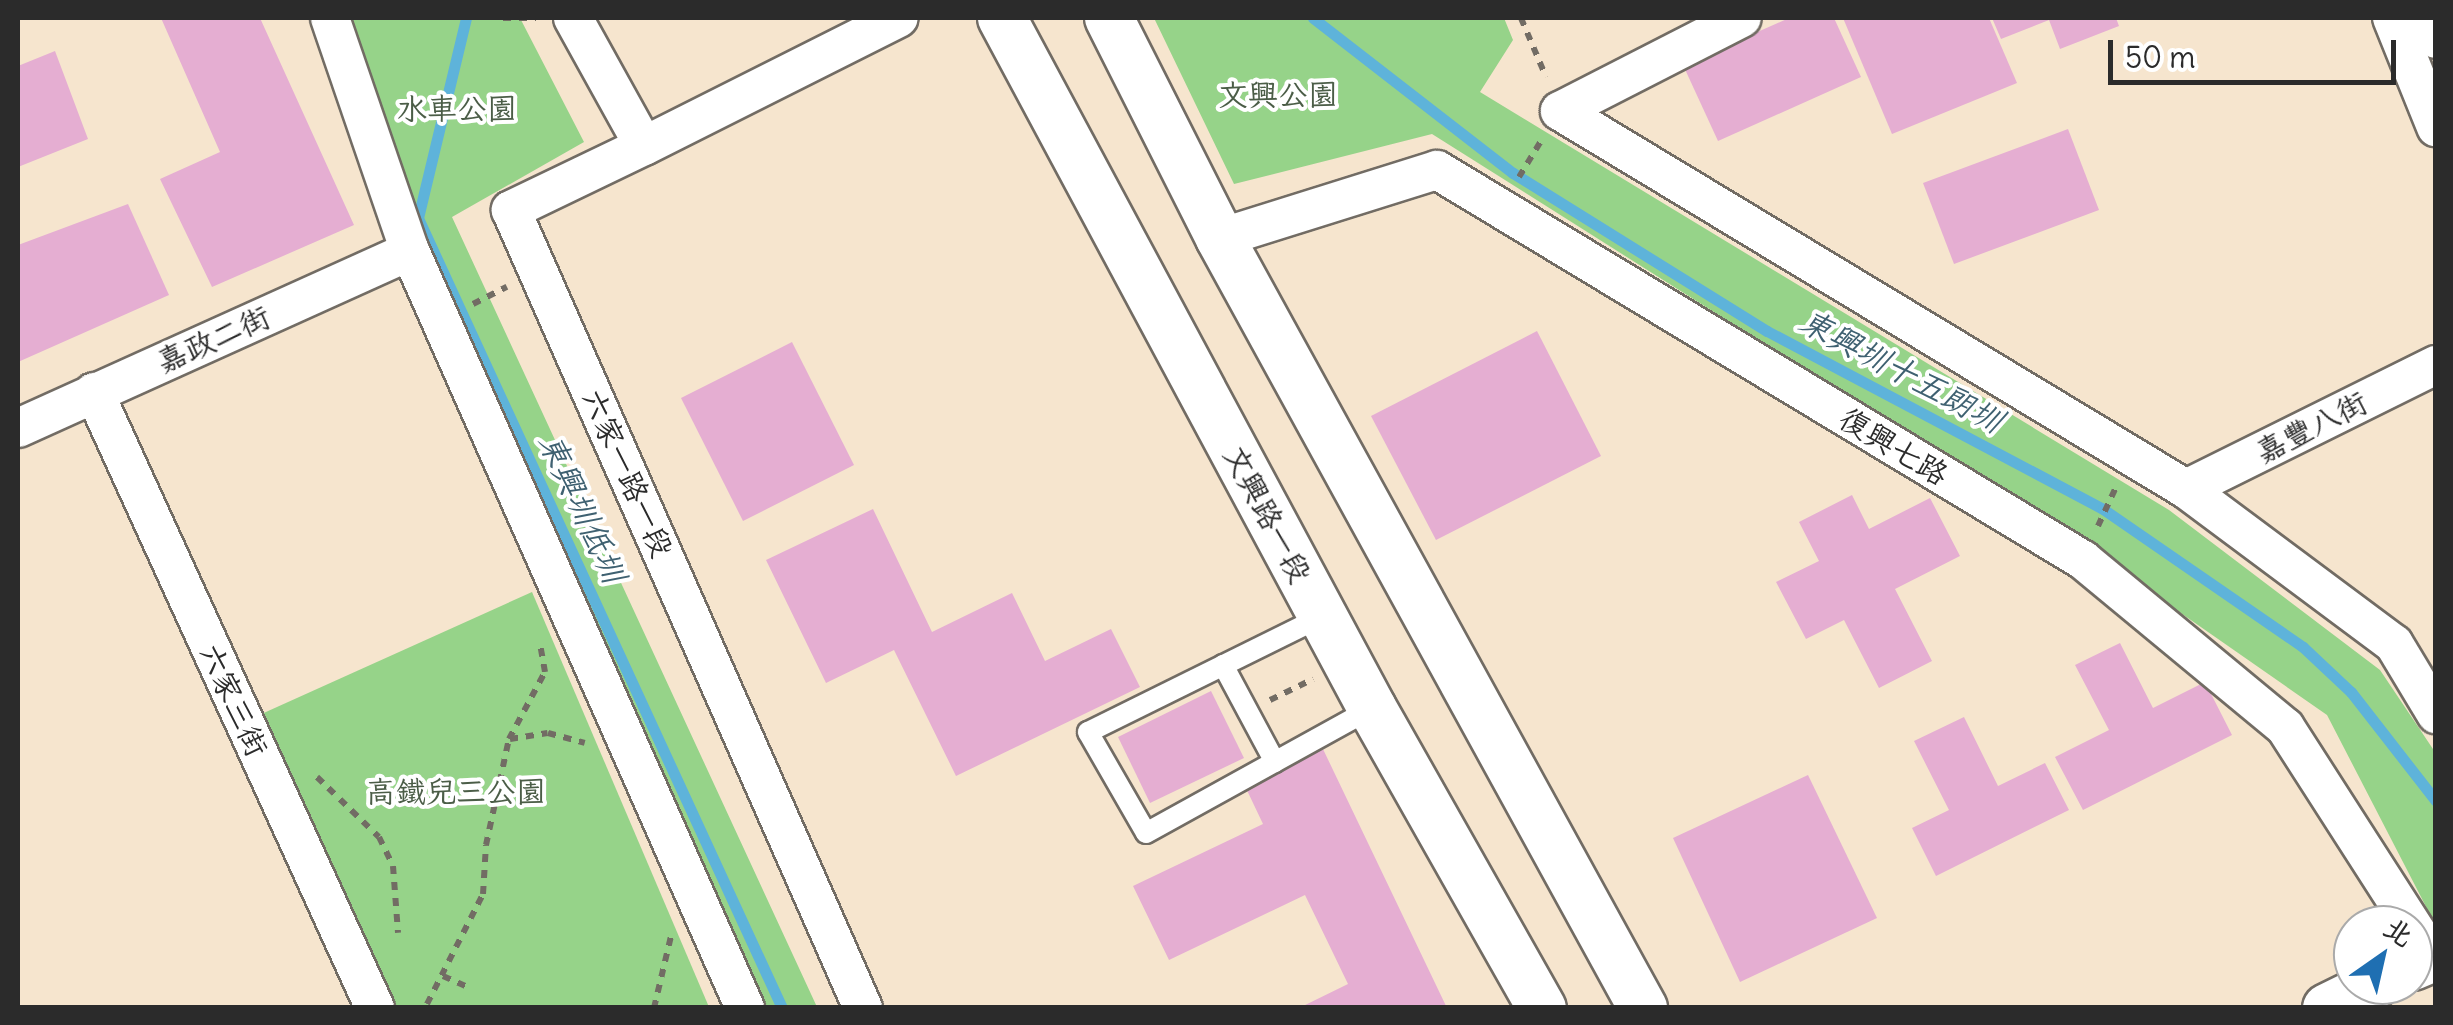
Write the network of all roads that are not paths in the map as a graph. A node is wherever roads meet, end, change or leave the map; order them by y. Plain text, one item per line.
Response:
1 (330, 18) edge
2 (573, 18) edge
3 (898, 18) edge
4 (1002, 18) edge
5 (1109, 18) edge
6 (1742, 18) edge
7 (2423, 23) edge
8 (2436, 127) edge
9 (644, 146) junction
10 (1220, 238) junction
11 (410, 251) junction
12 (2436, 365) edge
13 (94, 392) junction
14 (18, 428) edge
15 (2186, 490) junction
16 (1322, 616) junction
17 (1223, 665) junction
18 (1372, 708) junction
19 (2436, 714) edge
20 (1275, 762) junction
21 (2395, 905) edge
22 (375, 1008) edge
23 (745, 1008) edge
24 (863, 1008) edge
25 (1542, 1008) edge
26 (1642, 1008) edge

1 - 11 street
2 - 9 street
3 - 9 street
4 - 16 street, 文興路一段
5 - 10 street
6 - 15 street
7 - 8 street
9 - 24 street, 六家一路一段
10 - 21 street, 復興七路
10 - 26 street
11 - 13 street, 嘉政二街
11 - 23 street
12 - 15 street, 嘉豐八街
13 - 14 street, 嘉政二街
13 - 22 street, 六家三街
15 - 19 street
16 - 17 lane
16 - 18 street, 文興路一段
17 - 20 lane
17 - 20 lane
18 - 20 lane
18 - 25 street, 文興路一段

